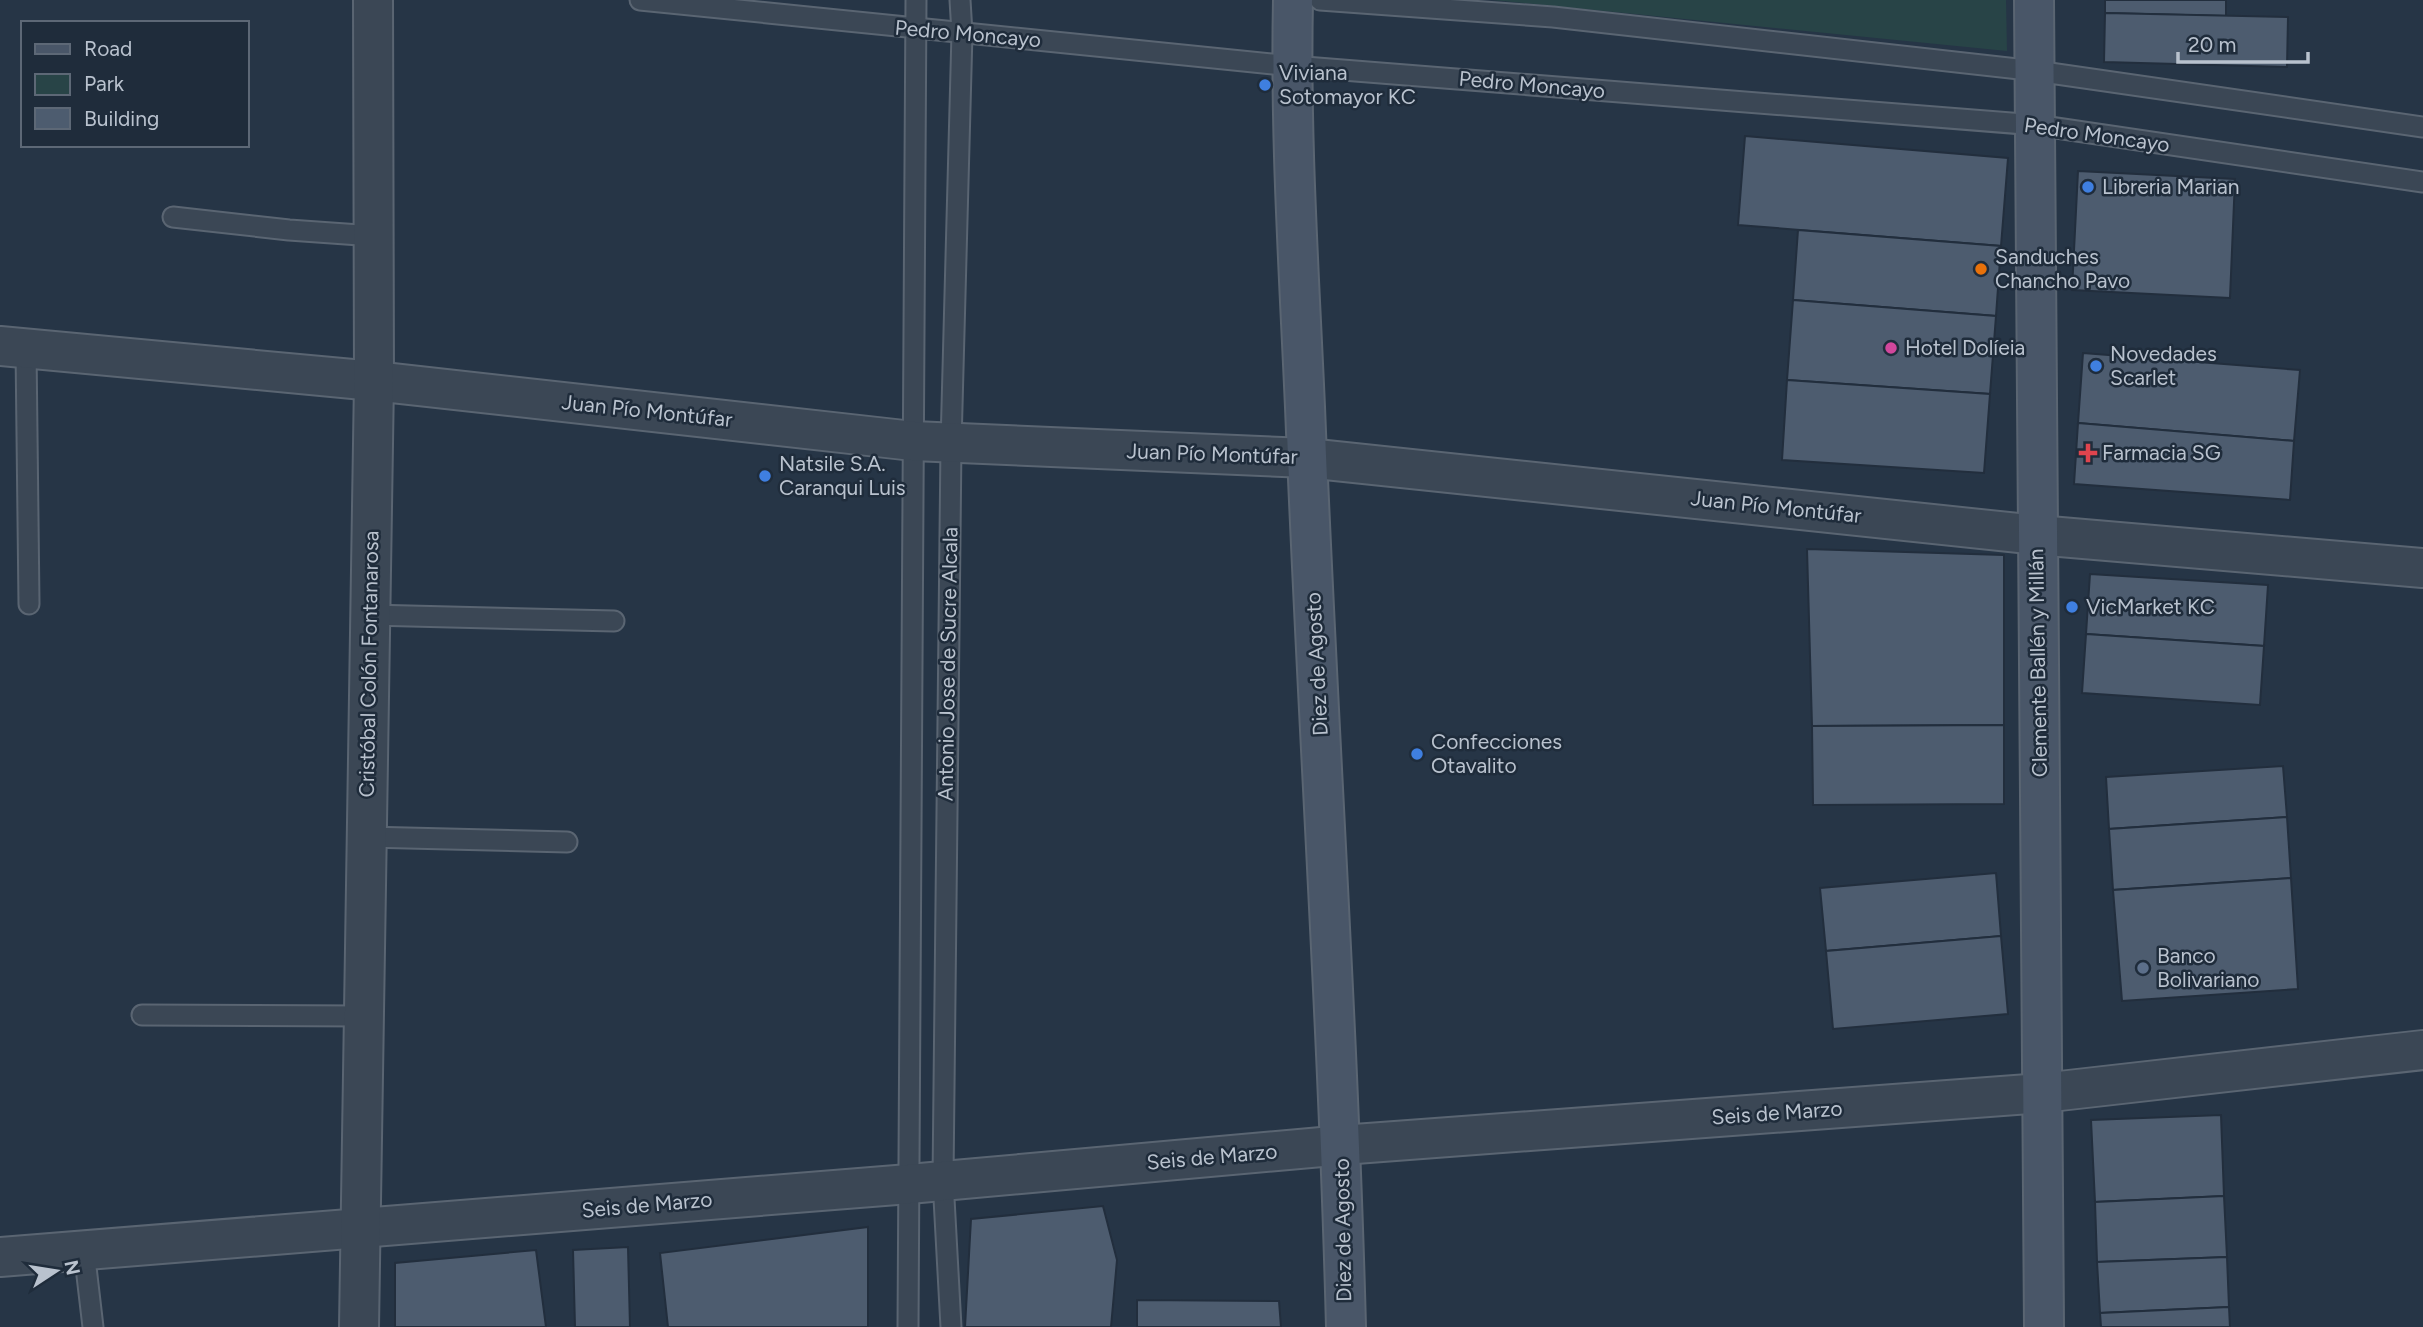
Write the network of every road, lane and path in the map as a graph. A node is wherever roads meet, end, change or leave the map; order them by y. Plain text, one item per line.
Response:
1 (373, 0) edge
2 (640, 0) edge
3 (916, 0) edge
4 (960, 0) edge
5 (1293, 0) edge
6 (1320, 0) edge
7 (2035, 0) edge
8 (915, 29) junction
9 (962, 33) junction
10 (1292, 66) junction
11 (2036, 71) junction
12 (2036, 125) junction
13 (2423, 127) edge
14 (2423, 182) edge
15 (173, 217) dead end
16 (374, 236) junction
17 (13, 347) edge
18 (374, 381) junction
19 (913, 441) junction
20 (951, 444) junction
21 (1307, 458) junction
22 (2037, 535) junction
23 (2423, 568) edge
24 (29, 604) dead end
25 (370, 615) junction
26 (614, 621) dead end
27 (366, 837) junction
28 (567, 842) dead end
29 (142, 1015) dead end
30 (364, 1016) junction
31 (2423, 1049) edge
32 (2042, 1093) junction
33 (1341, 1146) junction
34 (926, 1182) junction
35 (361, 1227) junction
36 (84, 1250) junction
37 (0, 1257) edge
38 (93, 1327) edge
39 (359, 1327) edge
40 (908, 1327) edge
41 (951, 1327) edge
42 (1346, 1327) edge
43 (2044, 1327) edge

1 - 16 street, Cristóbal Colón Fontanarosa
2 - 8 lane, Pedro Moncayo
3 - 8 lane, Antonio Jose de Sucre Alcala
4 - 9 lane, Antonio Jose de Sucre Alcala
5 - 10 street, Diez de Agosto
6 - 11 lane
7 - 11 street, Clemente Ballén y Millán
8 - 9 lane, Pedro Moncayo
8 - 19 lane, Antonio Jose de Sucre Alcala
9 - 10 lane, Pedro Moncayo
9 - 20 lane, Antonio Jose de Sucre Alcala
10 - 12 lane, Pedro Moncayo
10 - 21 street, Diez de Agosto
11 - 12 street, Clemente Ballén y Millán
11 - 13 lane
12 - 14 lane, Pedro Moncayo
12 - 22 street, Clemente Ballén y Millán
15 - 16 lane
16 - 18 street, Cristóbal Colón Fontanarosa
17 - 18 street, Juan Pío Montúfar
17 - 24 lane
18 - 19 street, Juan Pío Montúfar
18 - 25 street, Cristóbal Colón Fontanarosa
19 - 20 street, Juan Pío Montúfar
19 - 34 lane, Antonio Jose de Sucre Alcala
20 - 21 street, Juan Pío Montúfar
20 - 34 lane, Antonio Jose de Sucre Alcala
21 - 22 street, Juan Pío Montúfar
21 - 33 street, Diez de Agosto
22 - 23 street, Juan Pío Montúfar
22 - 32 street, Clemente Ballén y Millán
25 - 26 lane
25 - 27 street, Cristóbal Colón Fontanarosa
27 - 28 lane
27 - 30 street, Cristóbal Colón Fontanarosa
29 - 30 lane
30 - 35 street, Cristóbal Colón Fontanarosa
31 - 32 street, Seis de Marzo
32 - 33 street, Seis de Marzo
32 - 43 street, Clemente Ballén y Millán
33 - 34 street, Seis de Marzo
33 - 42 street, Diez de Agosto
34 - 35 street, Seis de Marzo
34 - 40 lane, Antonio Jose de Sucre Alcala
34 - 41 lane, Antonio Jose de Sucre Alcala
35 - 36 street, Seis de Marzo
35 - 39 street, Cristóbal Colón Fontanarosa
36 - 37 street, Seis de Marzo
36 - 38 lane

